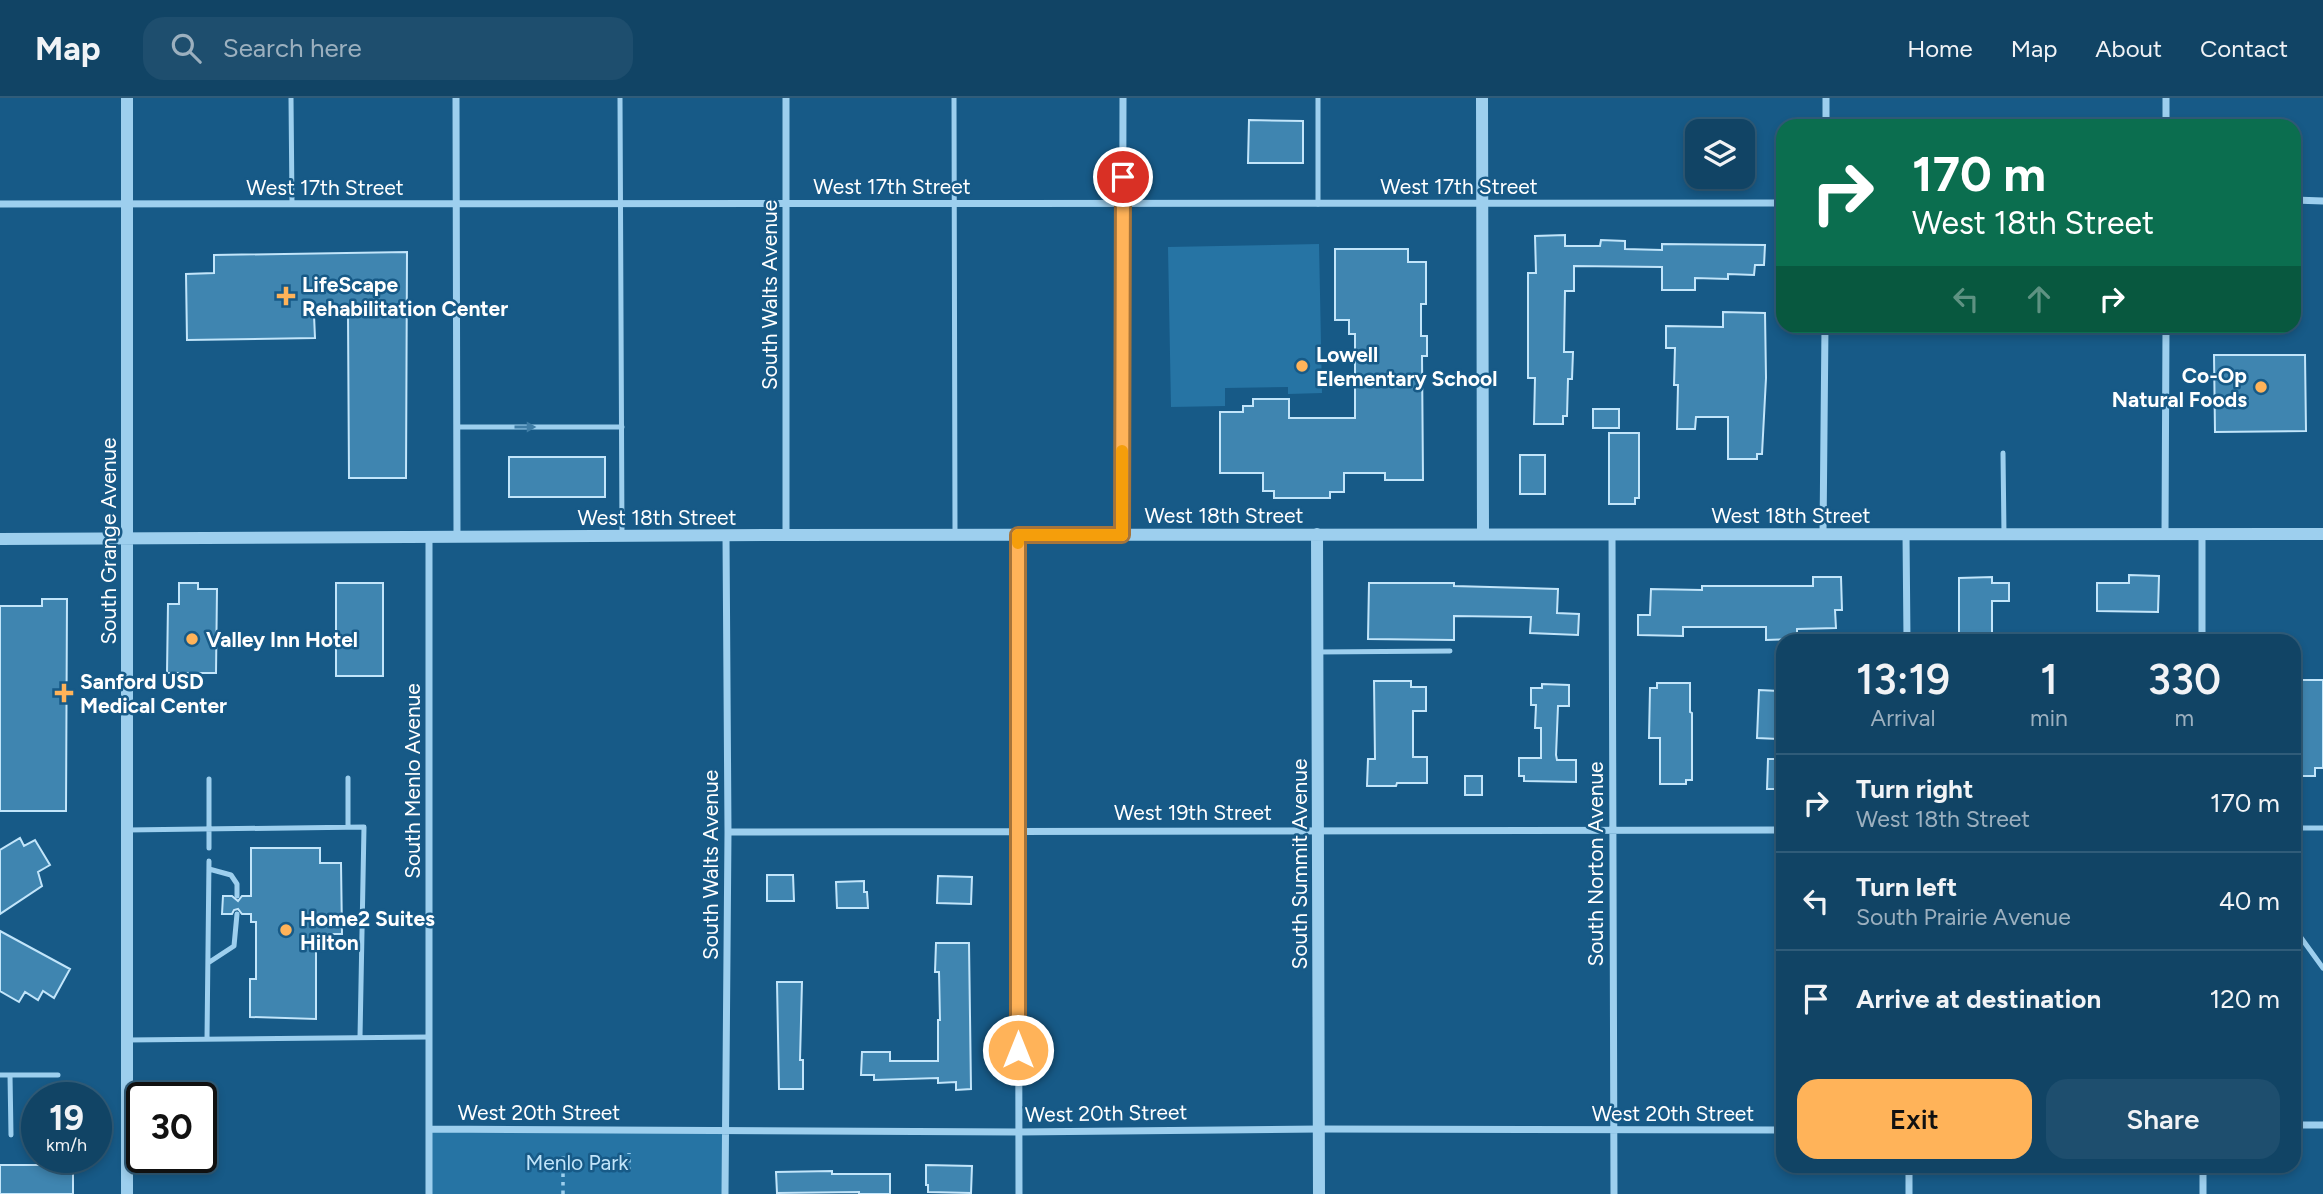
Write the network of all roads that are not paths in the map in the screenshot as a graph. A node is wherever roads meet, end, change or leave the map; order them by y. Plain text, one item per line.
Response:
1 (127, 98) edge
2 (291, 98) edge
3 (456, 98) edge
4 (620, 98) edge
5 (786, 98) edge
6 (954, 98) edge
7 (1123, 98) edge
8 (1318, 98) edge
9 (1482, 98) edge
10 (1826, 98) edge
11 (2166, 98) edge
12 (1826, 119) edge
13 (2166, 119) edge
14 (2301, 200) edge
15 (2323, 201) edge
16 (1123, 203) junction
17 (1776, 203) edge
18 (0, 204) edge
19 (126, 204) junction
20 (292, 204) junction
21 (456, 204) junction
22 (621, 204) junction
23 (787, 204) junction
24 (954, 204) junction
25 (1318, 204) junction
26 (1482, 204) junction
27 (1825, 333) edge
28 (2166, 333) edge
29 (457, 427) junction
30 (622, 427) junction
31 (2003, 453) dead end
32 (1317, 534) junction
33 (1483, 534) junction
34 (1612, 534) junction
35 (1823, 534) junction
36 (1906, 534) junction
37 (2004, 534) junction
38 (2165, 534) junction
39 (2202, 534) junction
40 (2323, 534) edge
41 (786, 535) junction
42 (955, 535) junction
43 (1018, 535) junction
44 (1122, 535) junction
45 (457, 536) junction
46 (622, 536) junction
47 (726, 536) junction
48 (429, 537) junction
49 (0, 539) edge
50 (127, 539) junction
51 (1906, 634) edge
52 (2202, 634) edge
53 (1450, 651) dead end
54 (1317, 652) junction
55 (348, 778) dead end
56 (209, 779) dead end
57 (348, 827) junction
58 (2301, 828) edge
59 (2323, 828) edge
60 (209, 829) junction
61 (127, 830) junction
62 (1017, 830) junction
63 (1317, 830) junction
64 (1613, 830) junction
65 (1776, 830) edge
66 (729, 832) junction
67 (209, 848) dead end
68 (209, 860) dead end
69 (209, 869) junction
70 (237, 896) dead end
71 (237, 914) dead end
72 (2301, 938) edge
73 (208, 963) junction
74 (2323, 968) edge
75 (360, 1037) junction
76 (429, 1037) junction
77 (206, 1039) junction
78 (127, 1040) junction
79 (0, 1075) edge
80 (10, 1075) junction
81 (58, 1075) dead end
82 (2301, 1125) edge
83 (2323, 1125) edge
84 (429, 1129) junction
85 (725, 1129) junction
86 (1319, 1129) junction
87 (1613, 1130) junction
88 (1776, 1130) edge
89 (1018, 1132) junction
90 (10, 1135) dead end
91 (1909, 1173) edge
92 (2203, 1173) edge
93 (127, 1194) edge
94 (429, 1194) edge
95 (725, 1194) edge
96 (1019, 1194) edge
97 (1320, 1194) edge
98 (1614, 1194) edge
99 (1909, 1194) edge
100 (2203, 1194) edge

1 - 19 street, South Grange Avenue
2 - 20 lane
3 - 21 street
4 - 22 lane
5 - 23 street, South Walts Avenue
6 - 24 lane
7 - 16 street
8 - 25 lane
9 - 26 street
10 - 12 street
11 - 13 street
14 - 15 street
16 - 24 street, West 17th Street
16 - 25 street, West 17th Street
16 - 44 street
17 - 26 street, West 17th Street
18 - 19 street, West 17th Street
19 - 20 street, West 17th Street
19 - 50 street, South Grange Avenue
20 - 21 street, West 17th Street
21 - 22 street, West 17th Street
21 - 29 street
22 - 23 street, West 17th Street
22 - 30 lane
23 - 24 street, West 17th Street
23 - 41 street, South Walts Avenue
24 - 42 lane
25 - 26 street, West 17th Street
26 - 33 street
27 - 35 street
28 - 38 street
29 -> 30 lane
29 - 45 street
30 - 46 lane
31 - 37 lane
32 - 33 street, West 18th Street
32 - 44 street, West 18th Street
32 - 54 street, South Summit Avenue
33 - 34 street, West 18th Street
34 - 35 street, West 18th Street
34 - 64 street, South Norton Avenue
35 - 36 street, West 18th Street
36 - 37 street, West 18th Street
36 - 51 street
37 - 38 street, West 18th Street
38 - 39 street, West 18th Street
39 - 40 street, West 18th Street
39 - 52 street
41 - 42 street, West 18th Street
41 - 47 street, West 18th Street
42 - 43 street, West 18th Street
43 - 44 street, West 18th Street
43 - 62 street
45 - 46 street, West 18th Street
45 - 48 street, West 18th Street
46 - 47 street, West 18th Street
47 - 66 street, South Walts Avenue
48 - 50 street, West 18th Street
48 - 76 street, South Menlo Avenue
49 - 50 street, West 18th Street
50 - 61 street, South Grange Avenue
53 - 54 lane
54 - 63 street, South Summit Avenue
55 - 57 lane
56 - 60 lane
57 - 60 lane
57 - 75 lane
58 - 59 lane
60 - 61 lane
60 - 67 lane
61 - 78 street, South Grange Avenue
62 - 63 street, West 19th Street
62 - 66 street, West 19th Street
62 - 89 street
63 - 64 street, West 19th Street
63 - 86 street, South Summit Avenue
64 - 65 street, West 19th Street
64 - 87 street, South Norton Avenue
66 - 85 street, South Walts Avenue
68 - 69 lane
69 - 70 lane
69 - 73 lane
71 - 73 lane
72 - 74 lane
73 - 77 lane
75 - 76 lane
75 - 77 lane
76 - 84 street, South Menlo Avenue
77 - 78 lane
78 - 93 street, South Grange Avenue
79 - 80 lane
80 - 81 lane
80 - 90 lane
82 - 83 street
84 - 85 street, West 20th Street
84 - 94 street, South Menlo Avenue
85 - 89 street, West 20th Street
85 - 95 street, South Walts Avenue
86 - 87 street, West 20th Street
86 - 89 street, West 20th Street
86 - 97 street, South Summit Avenue
87 - 88 street, West 20th Street
87 - 98 street, South Norton Avenue
89 - 96 street
91 - 99 street
92 - 100 street

